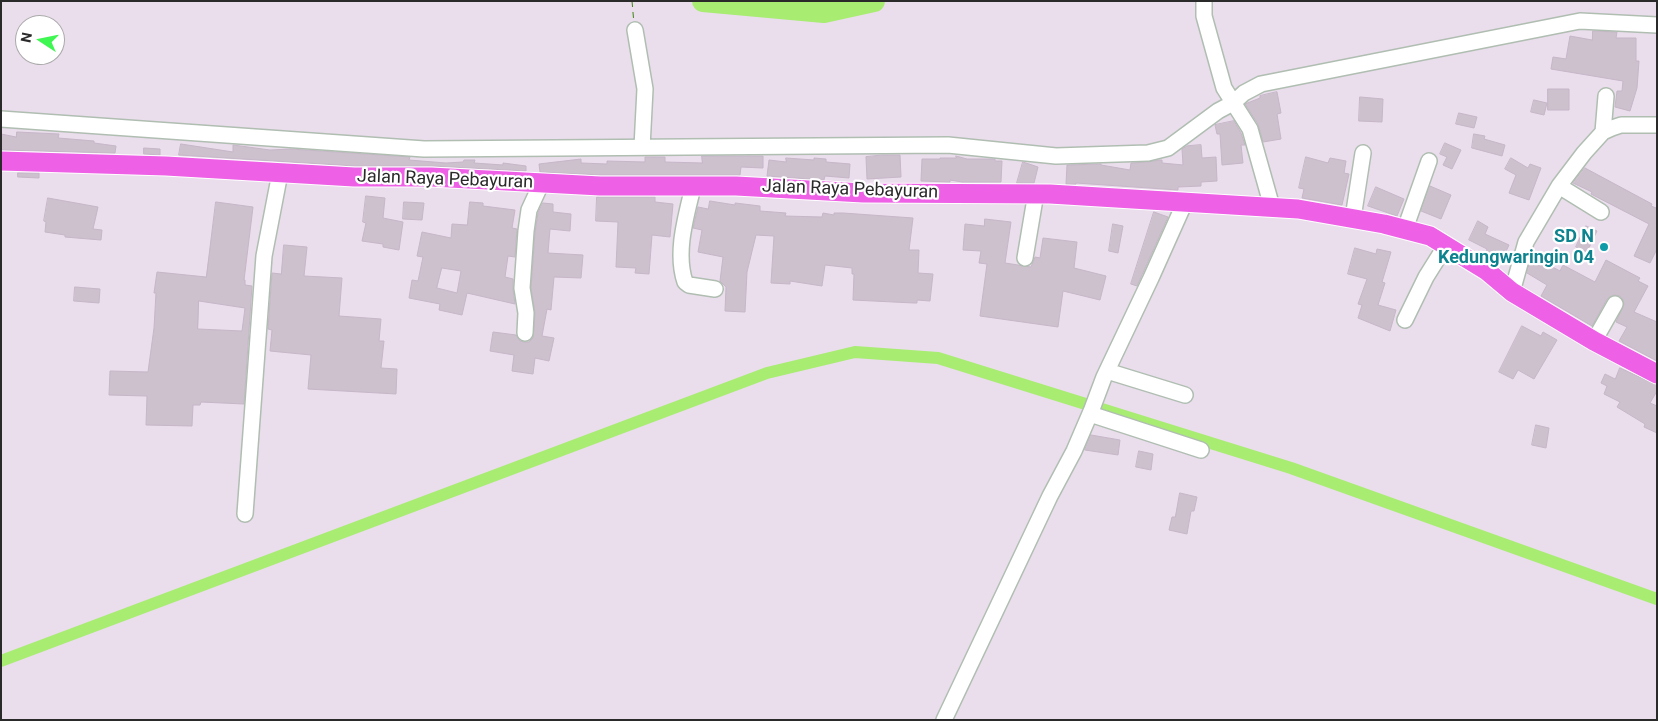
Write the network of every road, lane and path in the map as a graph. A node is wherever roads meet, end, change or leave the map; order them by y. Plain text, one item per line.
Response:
1 (1204, 1) edge
2 (1657, 25) edge
3 (635, 30) dead end
4 (1606, 96) dead end
5 (1233, 103) junction
6 (1, 119) edge
7 (1657, 125) edge
8 (1604, 132) junction
9 (642, 148) junction
10 (1363, 153) dead end
11 (1, 161) edge
12 (1429, 161) dead end
13 (280, 173) junction
14 (541, 184) junction
15 (1559, 186) junction
16 (693, 187) junction
17 (1036, 193) junction
18 (1185, 202) junction
19 (1272, 207) junction
20 (1601, 212) dead end
21 (1353, 218) junction
22 (1405, 229) junction
23 (1446, 245) junction
24 (1025, 258) dead end
25 (715, 288) dead end
26 (1512, 292) junction
27 (1615, 304) dead end
28 (1405, 320) dead end
29 (526, 333) dead end
30 (1594, 341) junction
31 (1105, 374) junction
32 (1657, 374) edge
33 (1185, 395) dead end
34 (1091, 412) junction
35 (1202, 450) dead end
36 (245, 514) dead end
37 (944, 720) edge

1 - 5 street
2 - 5 street
3 - 9 street
4 - 8 street
5 - 9 street
5 - 19 street
6 - 9 street
7 - 8 street
8 - 15 street
10 - 21 street
11 - 13 main road, Jalan Raya Pebayuran
12 - 22 street
13 - 14 main road, Jalan Raya Pebayuran
13 - 36 street
14 - 16 main road, Jalan Raya Pebayuran
14 - 29 street
15 - 20 street
15 - 26 street
16 - 17 main road, Jalan Raya Pebayuran
16 - 25 street
17 - 18 main road, Jalan Raya Pebayuran
17 - 24 street
18 - 19 main road, Jalan Raya Pebayuran
18 - 31 street
19 - 21 main road, Jalan Raya Pebayuran
21 - 22 main road, Jalan Raya Pebayuran
22 - 23 main road, Jalan Raya Pebayuran
23 - 26 main road, Jalan Raya Pebayuran
23 - 28 street
26 - 30 main road, Jalan Raya Pebayuran
27 - 30 street
30 - 32 main road, Jalan Raya Pebayuran
31 - 33 street
31 - 34 street
34 - 35 street
34 - 37 street

